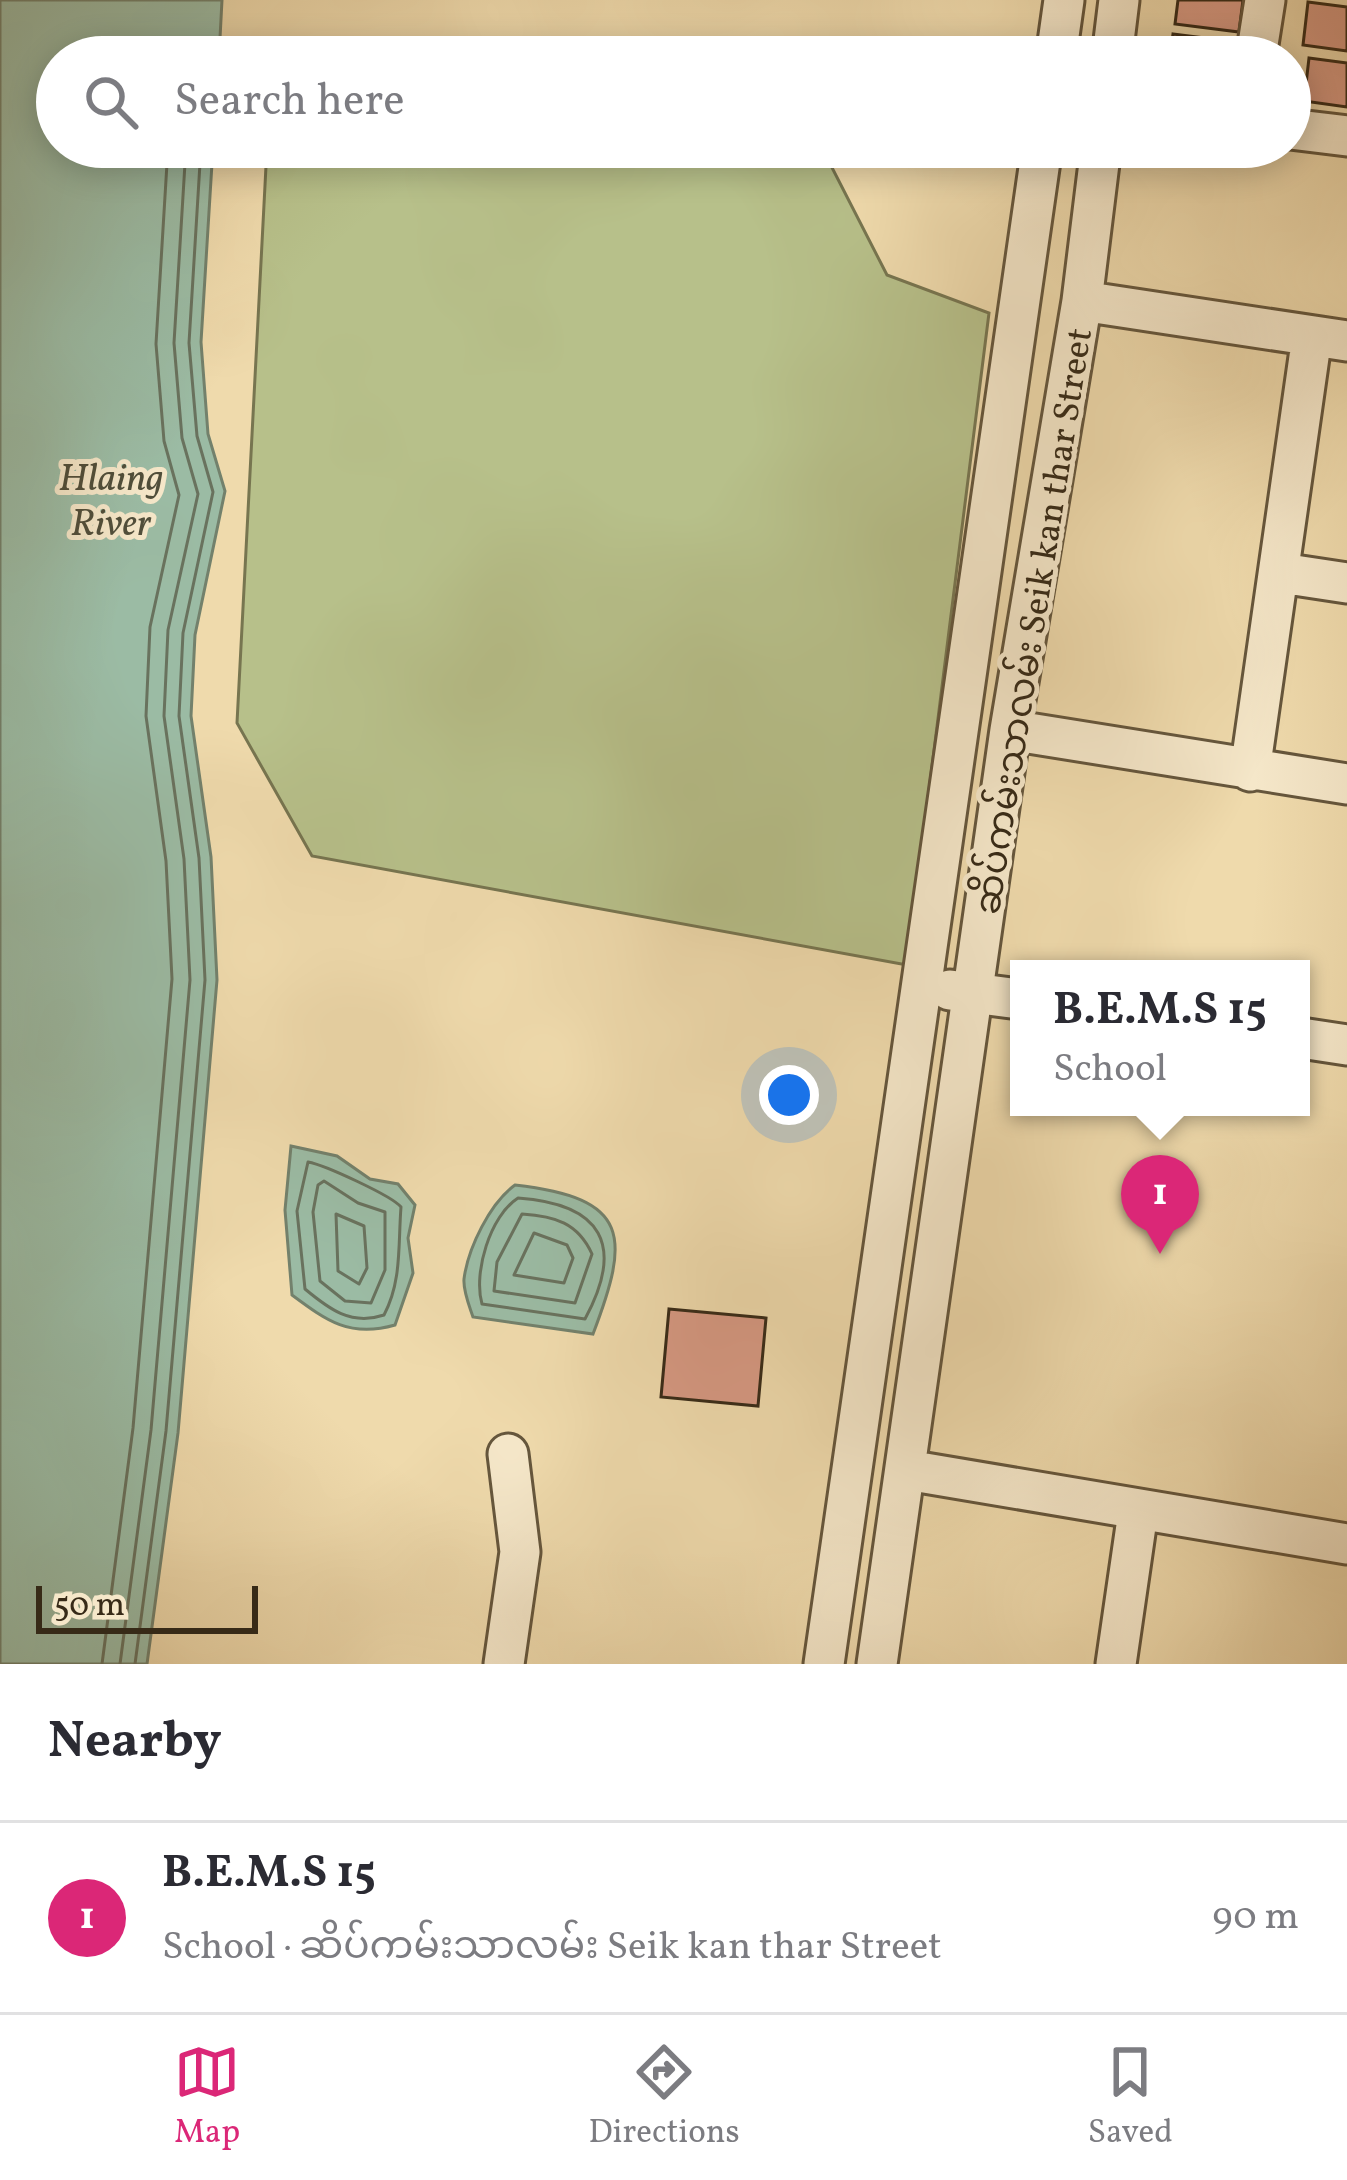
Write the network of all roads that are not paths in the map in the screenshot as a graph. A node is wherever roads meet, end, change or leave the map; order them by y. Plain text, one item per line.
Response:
1 (1064, 0) edge
2 (1119, 0) edge
3 (1265, 0) edge
4 (1058, 36) edge
5 (1115, 36) edge
6 (1259, 36) edge
7 (1311, 132) edge
8 (1347, 136) edge
9 (1039, 168) edge
10 (1098, 168) edge
11 (1082, 301) junction
12 (1329, 339) edge
13 (1281, 573) junction
14 (1347, 583) edge
15 (1010, 730) junction
16 (1250, 771) junction
17 (1347, 784) edge
18 (921, 986) junction
19 (975, 993) junction
20 (1010, 998) edge
21 (1310, 1039) edge
22 (1347, 1045) edge
23 (508, 1454) dead end
24 (907, 1471) junction
25 (1138, 1512) junction
26 (1347, 1544) edge
27 (505, 1664) edge
28 (824, 1664) edge
29 (877, 1664) edge
30 (1116, 1664) edge

1 - 4 street
2 - 5 street
3 - 6 street
7 - 8 street
9 - 18 street, ဆိပ်ကမ်းသာလမ်း Seik kan thar Street
10 - 11 street, ဆိပ်ကမ်းသာလမ်း Seik kan thar Street
11 - 12 street
11 - 15 street, ဆိပ်ကမ်းသာလမ်း Seik kan thar Street
12 - 13 street
13 - 14 street
13 - 16 street
15 - 16 street
15 - 19 street, ဆိပ်ကမ်းသာလမ်း Seik kan thar Street
16 - 17 street
18 - 19 street
18 - 28 street, ဆိပ်ကမ်းသာလမ်း Seik kan thar Street
19 - 20 street
19 - 24 street, ဆိပ်ကမ်းသာလမ်း Seik kan thar Street
21 - 22 street
23 - 27 street
24 - 25 street
24 - 29 street, ဆိပ်ကမ်းသာလမ်း Seik kan thar Street
25 - 26 street
25 - 30 street

